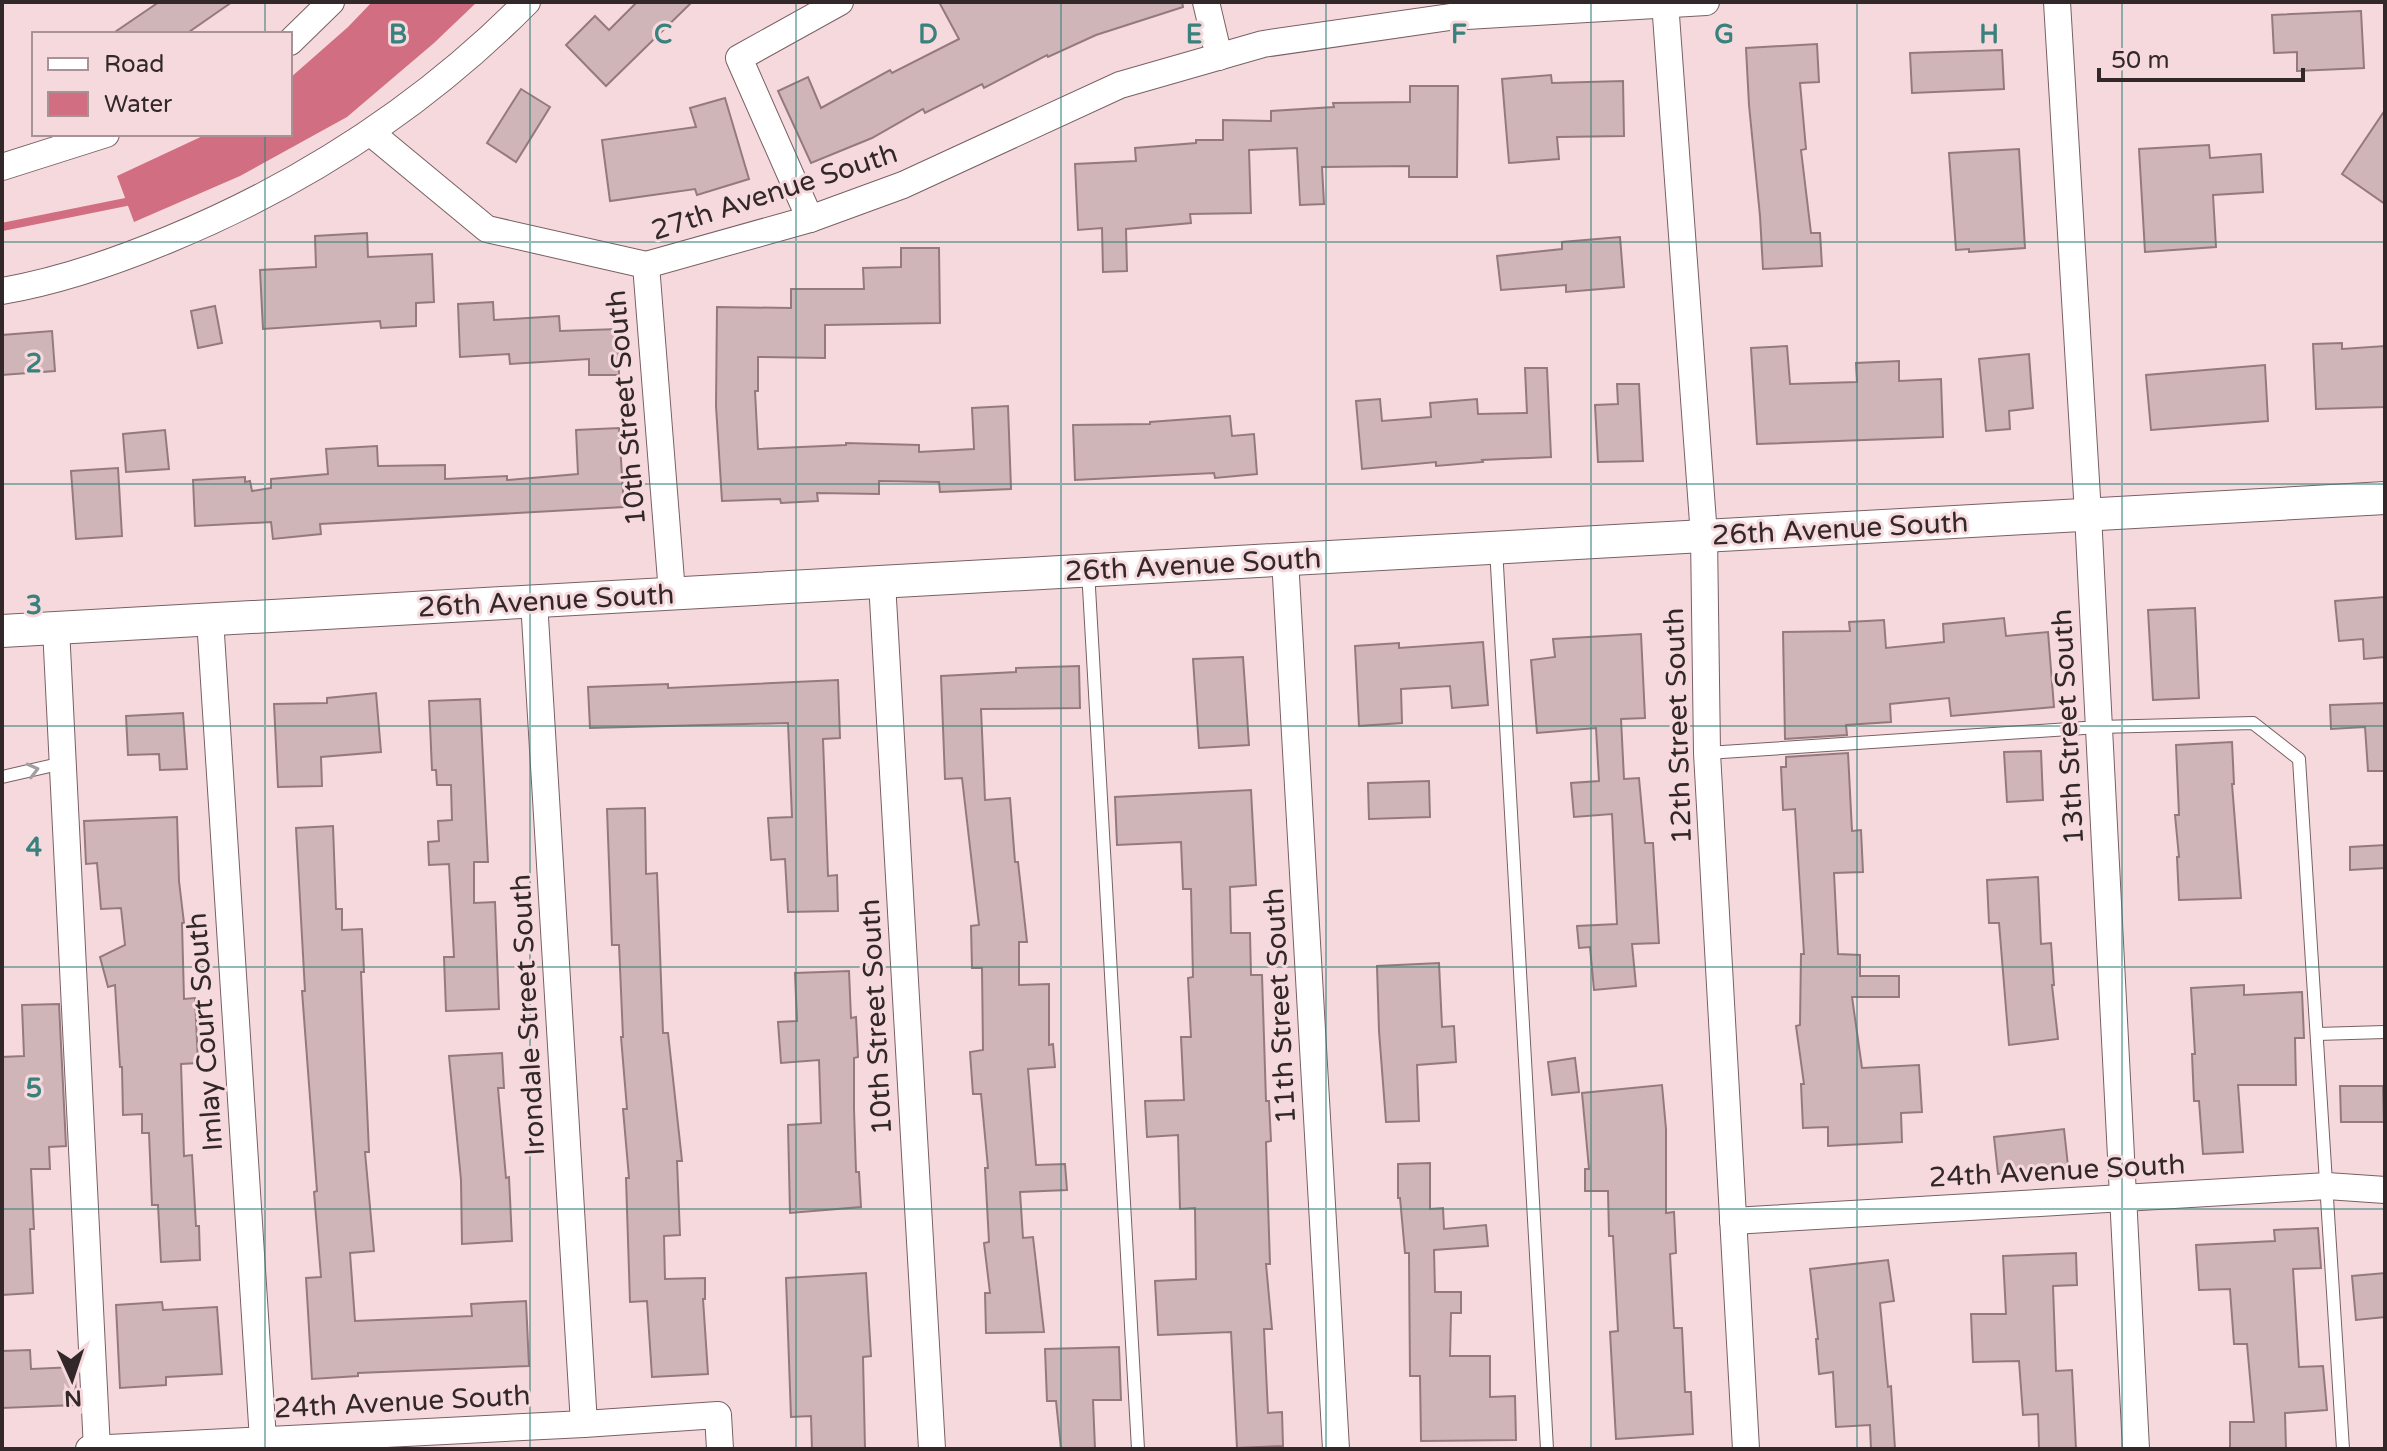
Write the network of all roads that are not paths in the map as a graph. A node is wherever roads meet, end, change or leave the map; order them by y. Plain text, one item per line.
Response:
1 (331, 2) edge
2 (527, 2) edge
3 (840, 2) edge
4 (1206, 2) edge
5 (1706, 2) edge
6 (2057, 2) edge
7 (1665, 3) edge
8 (292, 40) edge
9 (1219, 57) junction
10 (371, 133) junction
11 (100, 136) edge
12 (2, 167) edge
13 (810, 219) junction
14 (646, 265) junction
15 (2, 291) edge
16 (2385, 498) edge
17 (2088, 514) junction
18 (1704, 536) junction
19 (1496, 548) junction
20 (1285, 559) junction
21 (1088, 570) junction
22 (882, 582) junction
23 (672, 593) junction
24 (534, 601) junction
25 (210, 619) junction
26 (56, 628) junction
27 (2, 631) edge
28 (2099, 727) junction
29 (1707, 753) junction
30 (63, 763) junction
31 (2, 777) edge
32 (2385, 1032) edge
33 (2317, 1034) junction
34 (2327, 1186) junction
35 (2385, 1190) edge
36 (2123, 1198) junction
37 (1733, 1221) junction
38 (584, 1424) junction
39 (263, 1440) junction
40 (89, 1449) edge
41 (97, 1449) edge
42 (720, 1449) edge
43 (932, 1449) edge
44 (1138, 1449) edge
45 (1336, 1449) edge
46 (1547, 1449) edge
47 (1746, 1449) edge
48 (2136, 1449) edge
49 (2343, 1449) edge

1 - 8 street
2 - 10 street
3 - 13 street
4 - 9 street
5 - 7 street, 27th Avenue South
6 - 17 street, 13th Street South
7 - 9 street, 27th Avenue South
7 - 18 street, 12th Street South
9 - 13 street, 27th Avenue South
10 - 14 street, 27th Avenue South
10 - 15 street
11 - 12 street
13 - 14 street, 27th Avenue South
14 - 23 street, 10th Street South
16 - 17 street, 26th Avenue South
17 - 18 street, 26th Avenue South
17 - 28 street, 13th Street South
18 - 19 street, 26th Avenue South
18 - 29 street, 12th Street South
19 - 20 street, 26th Avenue South
19 - 46 lane
20 - 21 street, 26th Avenue South
20 - 45 street, 11th Street South
21 - 22 street, 26th Avenue South
21 - 44 lane
22 - 23 street, 26th Avenue South
22 - 43 street, 10th Street South
23 - 24 street, 26th Avenue South
24 - 25 street, 26th Avenue South
24 - 38 street, Irondale Street South
25 - 26 street, 26th Avenue South
25 - 39 street, Imlay Court South
26 - 27 street, 26th Avenue South
26 - 30 street
28 - 29 lane
28 - 33 lane
28 - 36 street, 13th Street South
29 - 37 street, 12th Street South
31 -> 30 lane
30 - 41 street
32 - 33 lane
33 - 34 lane
34 - 35 street, 24th Avenue South
34 - 36 street, 24th Avenue South
34 - 49 lane
36 - 37 street, 24th Avenue South
36 - 48 street, 13th Street South
37 - 47 street, 12th Street South
38 - 39 street, 24th Avenue South
38 - 42 street, 24th Avenue South
39 - 41 street, 24th Avenue South
40 - 41 street, 24th Avenue South

